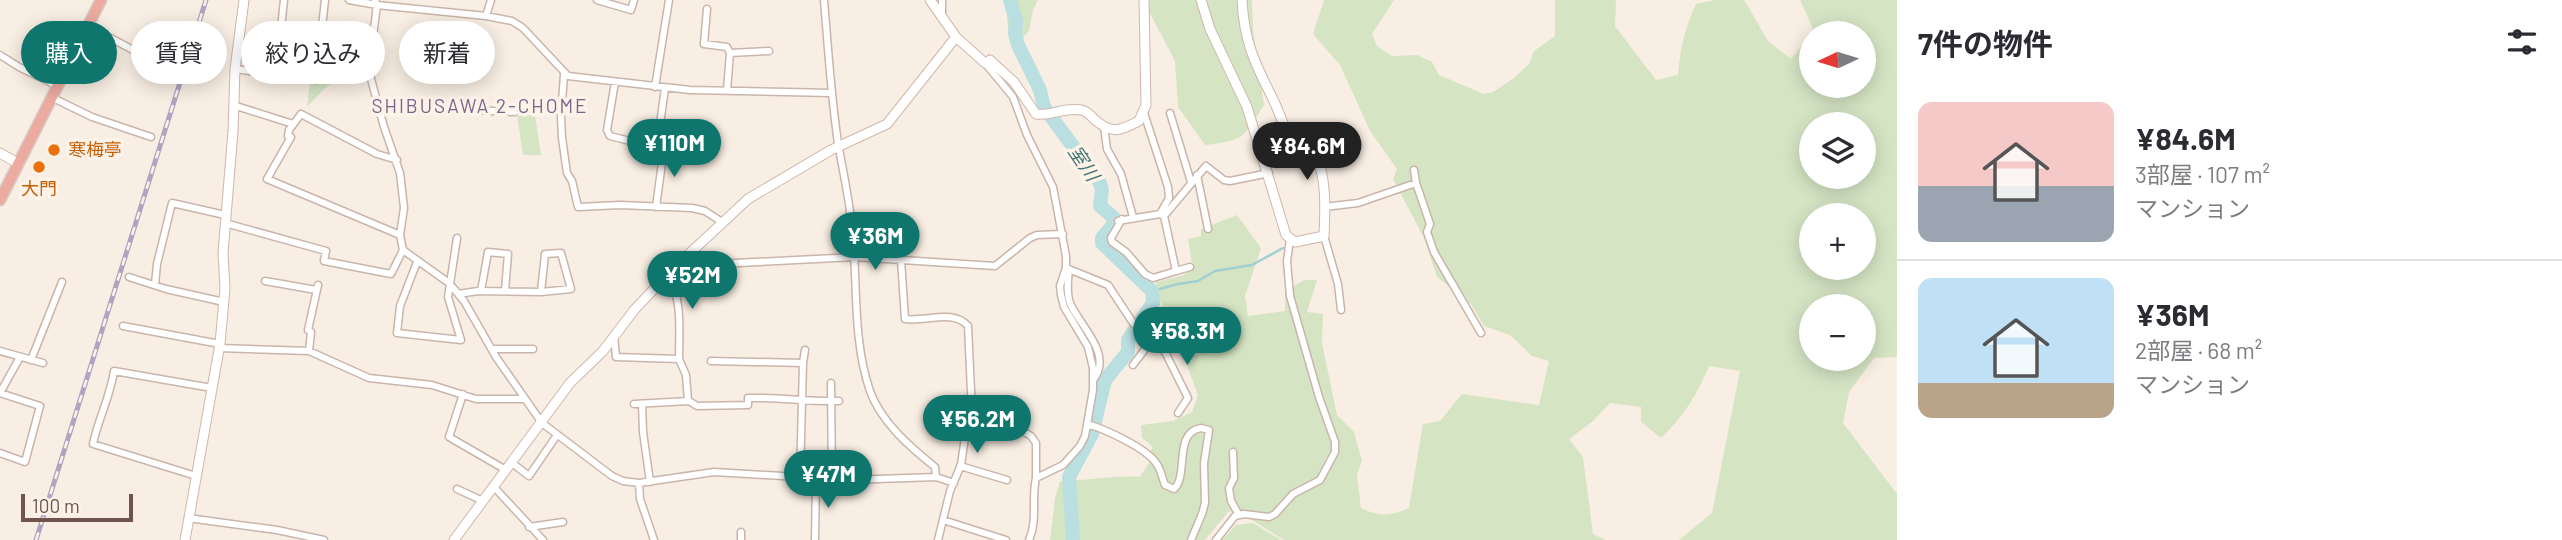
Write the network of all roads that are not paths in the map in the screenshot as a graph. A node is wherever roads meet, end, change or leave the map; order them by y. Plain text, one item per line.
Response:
1 (101, 0) edge
2 (244, 0) edge
3 (284, 0) edge
4 (325, 0) edge
5 (349, 0) edge
6 (491, 0) edge
7 (597, 0) edge
8 (634, 0) edge
9 (669, 0) edge
10 (824, 0) edge
11 (930, 0) edge
12 (943, 0) edge
13 (1144, 0) edge
14 (1201, 0) edge
15 (1242, 0) edge
16 (376, 3) edge
17 (707, 9) dead end
18 (486, 16) junction
19 (942, 17) junction
20 (90, 21) edge
21 (282, 21) edge
22 (323, 21) edge
23 (956, 37) junction
24 (769, 51) dead end
25 (730, 53) junction
26 (0, 55) edge
27 (985, 63) junction
28 (235, 69) junction
29 (241, 70) edge
30 (564, 74) junction
31 (615, 82) junction
32 (58, 86) joint
33 (655, 87) junction
34 (665, 88) junction
35 (727, 90) junction
36 (832, 93) junction
37 (53, 97) junction
38 (233, 105) junction
39 (377, 106) junction
40 (514, 112) dead end
41 (1144, 113) junction
42 (1170, 113) dead end
43 (293, 124) junction
44 (1104, 127) junction
45 (682, 136) dead end
46 (151, 137) dead end
47 (839, 146) junction
48 (664, 148) junction
49 (680, 150) junction
50 (0, 153) edge
51 (397, 160) junction
52 (678, 162) dead end
53 (19, 164) junction
54 (1414, 170) dead end
55 (1269, 173) junction
56 (1197, 175) junction
57 (1191, 183) junction
58 (1416, 183) junction
59 (0, 200) edge
60 (656, 207) junction
61 (1324, 207) junction
62 (1162, 215) junction
63 (1133, 217) junction
64 (225, 219) junction
65 (899, 219) dead end
66 (722, 222) junction
67 (1208, 229) dead end
68 (1063, 234) junction
69 (400, 235) junction
70 (1324, 236) junction
71 (457, 238) dead end
72 (1290, 239) junction
73 (403, 250) junction
74 (855, 257) junction
75 (900, 260) junction
76 (417, 262) junction
77 (676, 266) junction
78 (1190, 267) dead end
79 (1067, 269) junction
80 (1176, 271) junction
81 (667, 275) junction
82 (129, 277) dead end
83 (265, 281) dead end
84 (62, 282) dead end
85 (449, 283) junction
86 (155, 285) junction
87 (481, 291) junction
88 (505, 291) junction
89 (541, 292) junction
90 (458, 294) junction
91 (224, 302) junction
92 (1341, 310) dead end
93 (1171, 315) dead end
94 (122, 326) dead end
95 (1481, 333) dead end
96 (614, 336) junction
97 (1153, 340) junction
98 (220, 346) junction
99 (492, 349) junction
100 (533, 349) dead end
101 (805, 350) dead end
102 (0, 351) edge
103 (309, 351) junction
104 (20, 357) junction
105 (679, 359) junction
106 (32, 360) junction
107 (711, 361) dead end
108 (43, 363) dead end
109 (803, 363) junction
110 (1133, 365) dead end
111 (831, 383) dead end
112 (212, 388) junction
113 (463, 394) junction
114 (524, 399) junction
115 (688, 401) junction
116 (800, 401) junction
117 (839, 401) dead end
118 (831, 402) junction
119 (972, 413) junction
120 (1178, 413) dead end
121 (542, 423) junction
122 (1089, 424) junction
123 (557, 435) junction
124 (1233, 452) dead end
125 (0, 453) edge
126 (960, 466) junction
127 (509, 467) junction
128 (196, 476) junction
129 (800, 477) junction
130 (936, 477) junction
131 (1036, 478) junction
132 (816, 479) junction
133 (832, 480) junction
134 (1007, 480) dead end
135 (650, 482) junction
136 (639, 483) junction
137 (954, 483) junction
138 (494, 487) junction
139 (457, 488) dead end
140 (483, 500) junction
141 (1239, 515) junction
142 (188, 518) junction
143 (943, 520) junction
144 (563, 522) dead end
145 (530, 527) junction
146 (185, 540) edge
147 (324, 540) edge
148 (454, 540) edge
149 (543, 540) edge
150 (654, 540) edge
151 (815, 540) edge
152 (938, 540) edge
153 (1006, 540) edge
154 (1029, 540) edge
155 (1191, 540) edge
156 (1216, 540) edge

1 - 20 highway
2 - 28 street
3 - 21 street
4 - 22 street
5 - 16 street
6 - 18 street
7 - 8 street
9 - 33 street
10 - 36 street
11 - 19 street
12 - 19 street
13 - 41 street
14 - 55 street
15 - 61 street
16 - 18 street
16 - 39 street
17 - 25 street
18 - 30 street
19 - 23 street
23 - 27 street
23 - 47 street
24 - 25 street
25 - 35 street
26 - 32 street
27 - 44 street
27 - 68 street
28 - 29 street
28 - 38 street
30 - 31 street
30 - 60 street
31 - 33 street
31 - 48 street
32 - 37 highway
33 - 34 street
34 - 35 street
34 - 48 street
35 - 36 street
36 - 47 street
37 - 46 street
37 - 53 highway
38 - 43 street
38 - 64 street
39 - 40 street
39 - 51 street
41 - 44 street
41 - 62 street
42 - 57 street
43 - 51 street
43 - 69 street
44 - 63 street
45 - 49 street
47 - 66 street
47 - 74 street
48 - 49 street
48 - 60 street
49 - 52 street
50 - 53 street
51 - 69 street
53 - 59 highway
54 - 58 street
55 - 56 street
55 - 72 street
56 - 57 street
56 - 67 street
57 - 62 street
58 - 61 street
58 - 95 street
60 - 66 street
61 - 70 street
62 - 63 street
62 - 80 street
63 - 80 street
64 - 73 street
64 - 86 street
64 - 91 street
65 - 75 street
66 - 77 street
68 - 75 street
68 - 79 street
69 - 73 street
70 - 72 street
70 - 92 street
71 - 85 street
72 - 141 street
73 - 76 street
74 - 75 street
74 - 77 street
74 - 130 street
75 - 119 street
76 - 85 street
76 - 85 street
77 - 81 street
78 - 80 street
79 - 97 street
79 - 122 street
81 - 96 street
81 - 105 street
82 - 86 street
83 - 103 street
84 - 106 street
85 - 90 street
86 - 91 street
87 - 88 street
87 - 88 street
87 - 90 street
88 - 89 street
89 - 89 street
90 - 99 street
91 - 98 street
93 - 97 street
94 - 98 street
96 - 105 street
96 - 121 street
97 - 110 street
97 - 120 street
98 - 103 street
98 - 112 street
99 - 100 street
99 - 114 street
101 - 109 street
102 - 104 street
103 - 113 street
104 - 106 street
104 - 125 street
105 - 115 street
106 - 108 street
107 - 109 street
109 - 116 street
111 - 118 street
112 - 128 street
112 - 128 street
113 - 114 street
113 - 127 street
114 - 121 street
115 - 116 street
115 - 135 street
116 - 118 street
116 - 129 street
117 - 118 street
118 - 133 street
119 - 126 street
119 - 131 street
121 - 123 street
121 - 127 street
122 - 131 street
122 - 155 street
123 - 127 street
123 - 136 street
124 - 141 street
126 - 134 street
126 - 137 street
127 - 138 street
128 - 142 street
129 - 132 street
129 - 135 street
130 - 133 street
130 - 137 street
131 - 154 street
132 - 133 street
132 - 151 street
135 - 136 street
136 - 150 street
137 - 143 street
138 - 140 street
138 - 145 street
139 - 140 street
140 - 148 street
141 - 156 street
142 - 146 street
142 - 147 street
143 - 152 street
143 - 153 street
144 - 145 street
145 - 149 street

